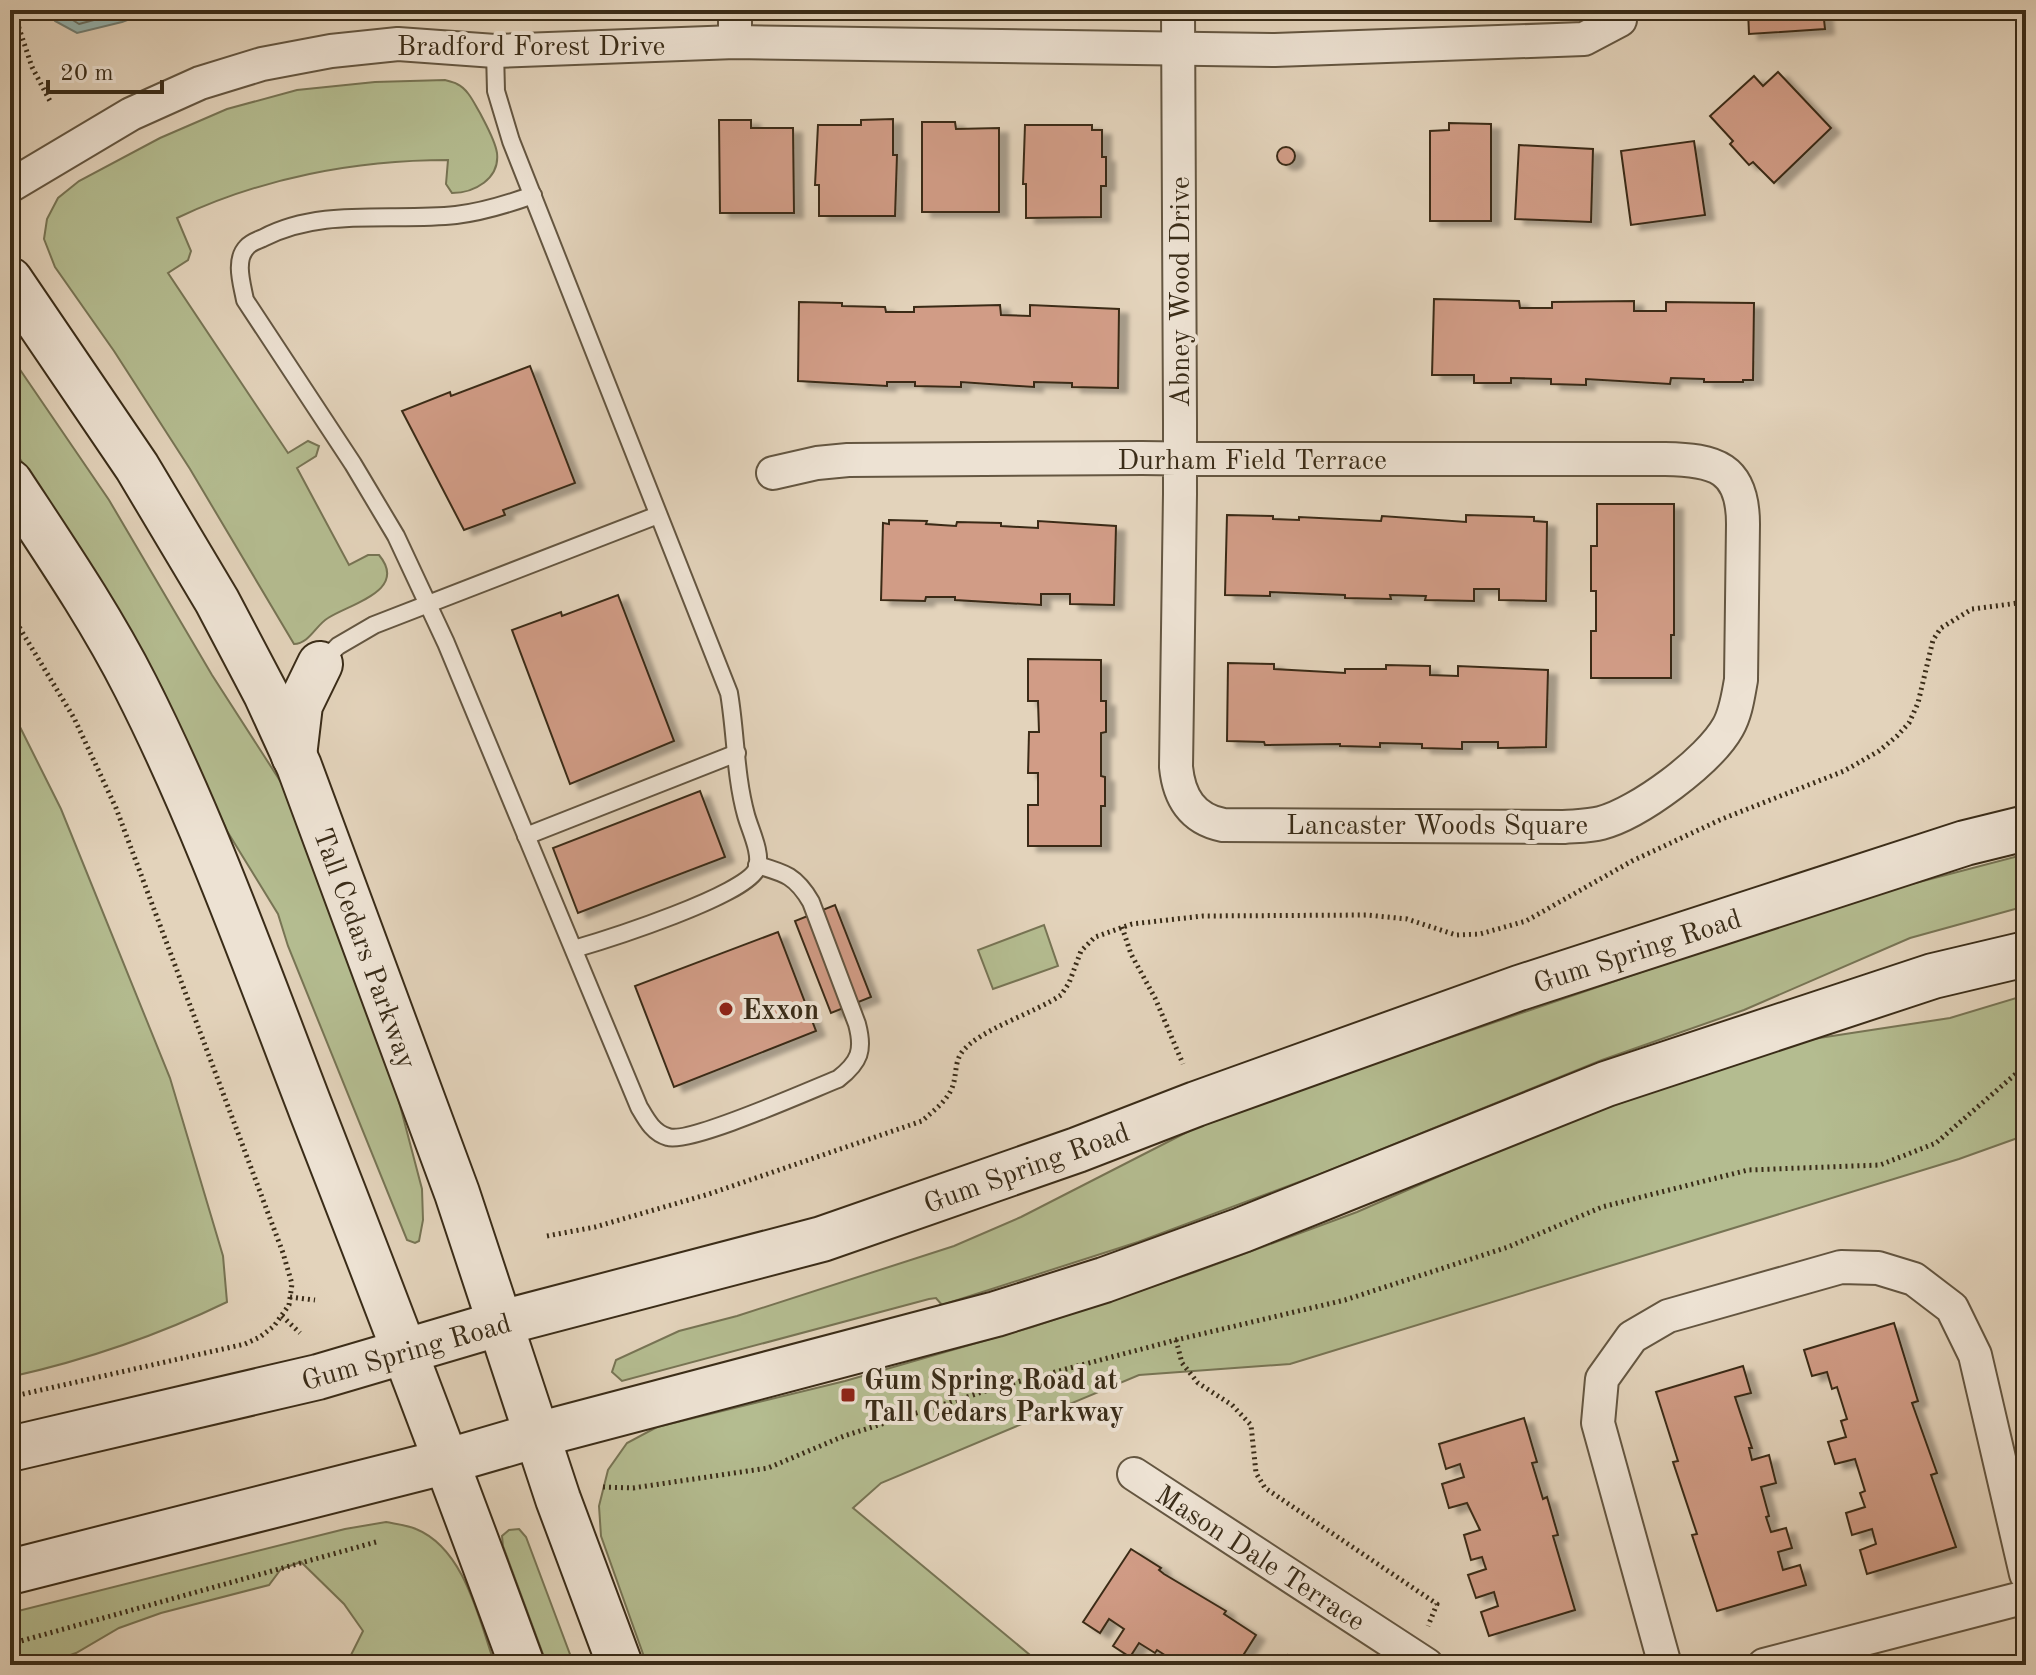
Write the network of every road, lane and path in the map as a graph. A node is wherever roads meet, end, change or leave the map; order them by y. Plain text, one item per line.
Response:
1 (13, 10) edge
2 (735, 10) edge
3 (1178, 10) edge
4 (1620, 20) dead end
5 (735, 42) junction
6 (1178, 48) junction
7 (495, 51) junction
8 (51, 103) dead end
9 (10, 186) edge
10 (533, 195) junction
11 (10, 280) edge
12 (1179, 458) junction
13 (773, 473) dead end
14 (1729, 474) joint
15 (10, 482) edge
16 (658, 515) junction
17 (429, 605) junction
18 (10, 612) edge
19 (320, 664) joint
20 (737, 753) junction
21 (294, 756) junction
22 (1192, 810) joint
23 (2026, 828) edge
24 (526, 836) junction
25 (757, 865) junction
26 (1122, 927) dead end
27 (574, 949) junction
28 (2026, 954) edge
29 (978, 1039) dead end
30 (1182, 1062) dead end
31 (2026, 1065) edge
32 (547, 1236) dead end
33 (290, 1297) junction
34 (315, 1300) dead end
35 (282, 1316) junction
36 (501, 1323) junction
37 (300, 1333) dead end
38 (1176, 1340) junction
39 (404, 1350) junction
40 (10, 1397) edge
41 (537, 1435) junction
42 (10, 1449) edge
43 (448, 1461) junction
44 (1134, 1474) dead end
45 (603, 1487) dead end
46 (376, 1542) dead end
47 (10, 1572) edge
48 (2026, 1574) edge
49 (2026, 1597) edge
50 (10, 1644) edge
51 (1426, 1650) edge
52 (522, 1665) edge
53 (620, 1665) edge
54 (1665, 1665) edge
55 (1764, 1665) edge

1 - 8 path
2 - 5 street
3 - 6 street, Abney Wood Drive
4 - 6 street, Bradford Forest Drive
5 - 6 street, Bradford Forest Drive
5 - 7 street, Bradford Forest Drive
6 - 12 street, Abney Wood Drive
7 - 9 street, Bradford Forest Drive
7 - 10 lane
10 - 16 lane
10 - 17 lane
11 - 21 main road, Tall Cedars Parkway
12 - 13 street, Durham Field Terrace
12 - 14 street, Durham Field Terrace
12 - 22 street, Abney Wood Drive
14 - 22 street, Lancaster Woods Square
15 - 39 main road
16 - 17 lane
16 - 20 lane
17 - 19 lane
17 - 24 lane
18 - 33 path
19 - 21 main road
20 - 24 lane
20 - 25 lane
21 - 36 main road, Tall Cedars Parkway
23 - 36 main road, Gum Spring Road
24 - 27 lane
25 - 27 lane
25 - 27 lane
26 - 30 path
28 - 41 main road
29 - 32 path
31 - 38 path
33 - 34 path
33 - 35 path
35 - 37 path
35 - 40 path
36 - 39 main road, Gum Spring Road
36 - 41 main road, Tall Cedars Parkway
38 - 45 path
38 - 51 path
39 - 42 main road, Gum Spring Road
39 - 43 main road
41 - 43 main road
41 - 53 main road, Tall Cedars Parkway
43 - 47 main road
43 - 52 main road
44 - 51 street, Mason Dale Terrace
46 - 50 path
48 - 54 street
49 - 55 street

